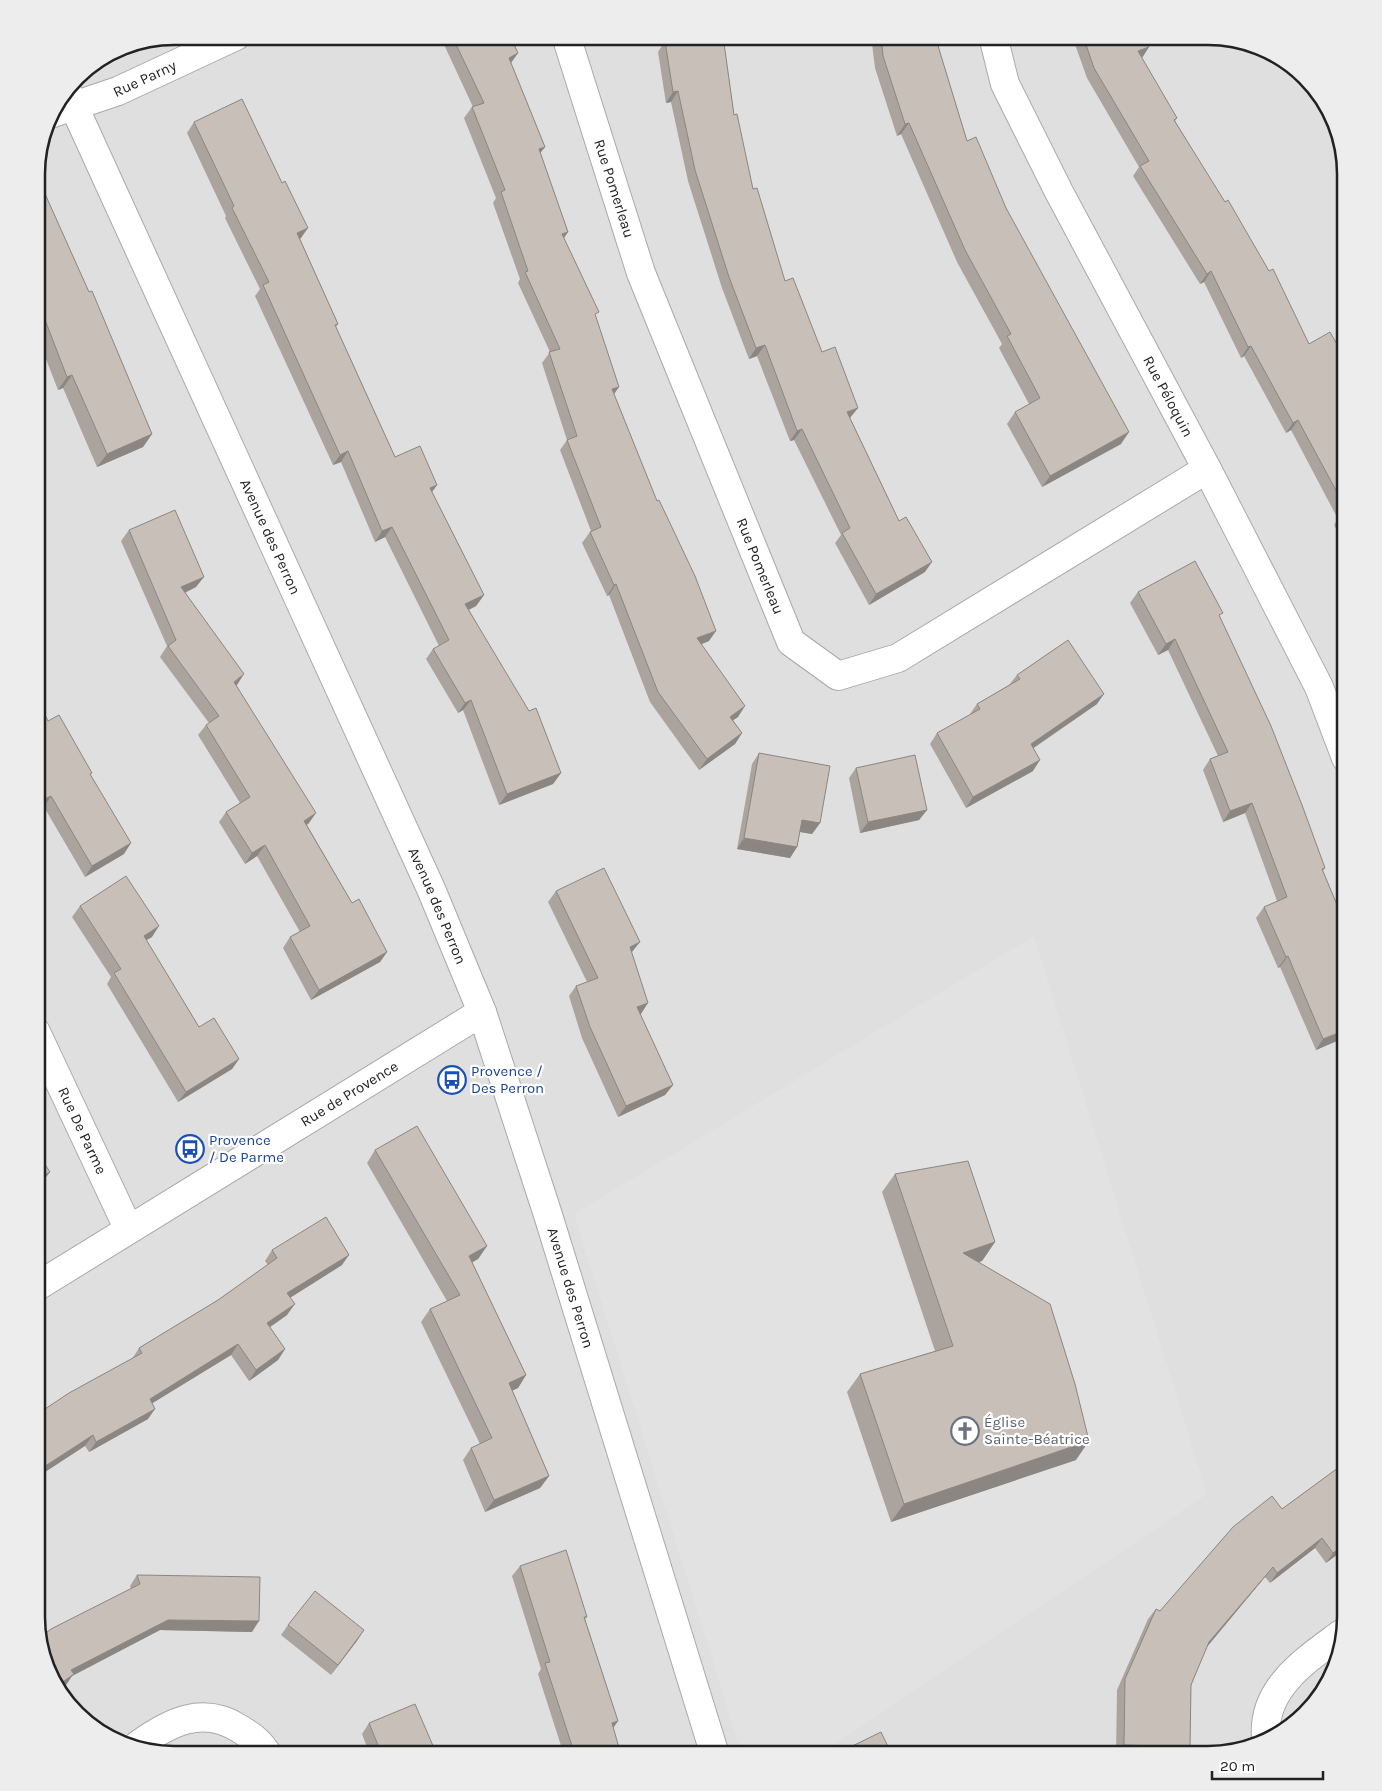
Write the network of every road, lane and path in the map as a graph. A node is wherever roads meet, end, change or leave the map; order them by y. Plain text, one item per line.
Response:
1 (217, 45) edge
2 (569, 45) edge
3 (995, 45) edge
4 (66, 103) edge
5 (65, 106) edge
6 (1207, 469) junction
7 (1337, 734) edge
8 (482, 1012) junction
9 (45, 1051) edge
10 (128, 1228) junction
11 (45, 1281) edge
12 (1335, 1638) edge
13 (1266, 1732) edge
14 (142, 1742) edge
15 (262, 1746) edge
16 (712, 1746) edge

1 - 4 street, Rue Parny
2 - 6 street, Rue Pomerleau
3 - 6 street, Rue Péloquin
5 - 8 street, Avenue des Perron
6 - 7 street, Rue Péloquin
8 - 10 street, Rue de Provence
8 - 16 street, Avenue des Perron
9 - 10 street, Rue De Parme
10 - 11 street, Rue de Provence
12 - 13 street
14 - 15 street

